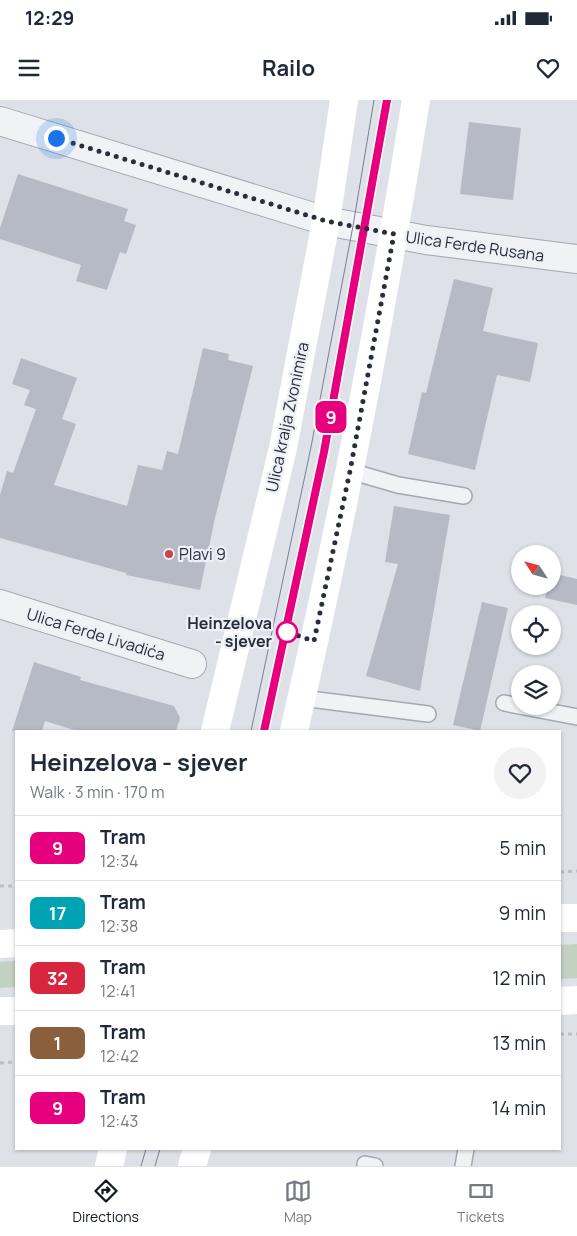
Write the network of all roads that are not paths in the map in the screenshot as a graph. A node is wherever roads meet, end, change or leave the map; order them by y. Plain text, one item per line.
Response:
1 (344, 100) edge
2 (416, 100) edge
3 (0, 121) edge
4 (326, 221) junction
5 (394, 234) junction
6 (577, 259) edge
7 (350, 471) junction
8 (464, 496) dead end
9 (0, 604) edge
10 (192, 664) dead end
11 (302, 698) junction
12 (504, 703) dead end
13 (428, 714) dead end
14 (577, 718) edge
15 (215, 730) edge
16 (294, 730) edge
17 (561, 918) edge
18 (577, 918) edge
19 (15, 943) edge
20 (0, 944) edge
21 (577, 1000) edge
22 (561, 1001) edge
23 (0, 1011) edge
24 (15, 1011) edge
25 (113, 1150) edge
26 (197, 1150) edge
27 (466, 1150) edge
28 (109, 1166) edge
29 (192, 1166) edge
30 (463, 1166) edge

1 - 4 main road, Ulica kralja Zvonimira
2 - 5 main road
3 - 4 street, Ulica Ferde Rusana
4 - 5 street, Ulica Ferde Rusana
4 - 15 main road, Ulica kralja Zvonimira
5 - 6 street, Ulica Ferde Rusana
5 - 7 main road
7 - 8 lane
7 - 11 main road
9 - 10 street, Ulica Ferde Livadića
11 - 13 lane
11 - 16 main road
12 - 14 lane
17 - 18 main road
19 - 20 main road
21 - 22 main road
23 - 24 main road
25 - 28 main road
26 - 29 main road
27 - 30 lane

